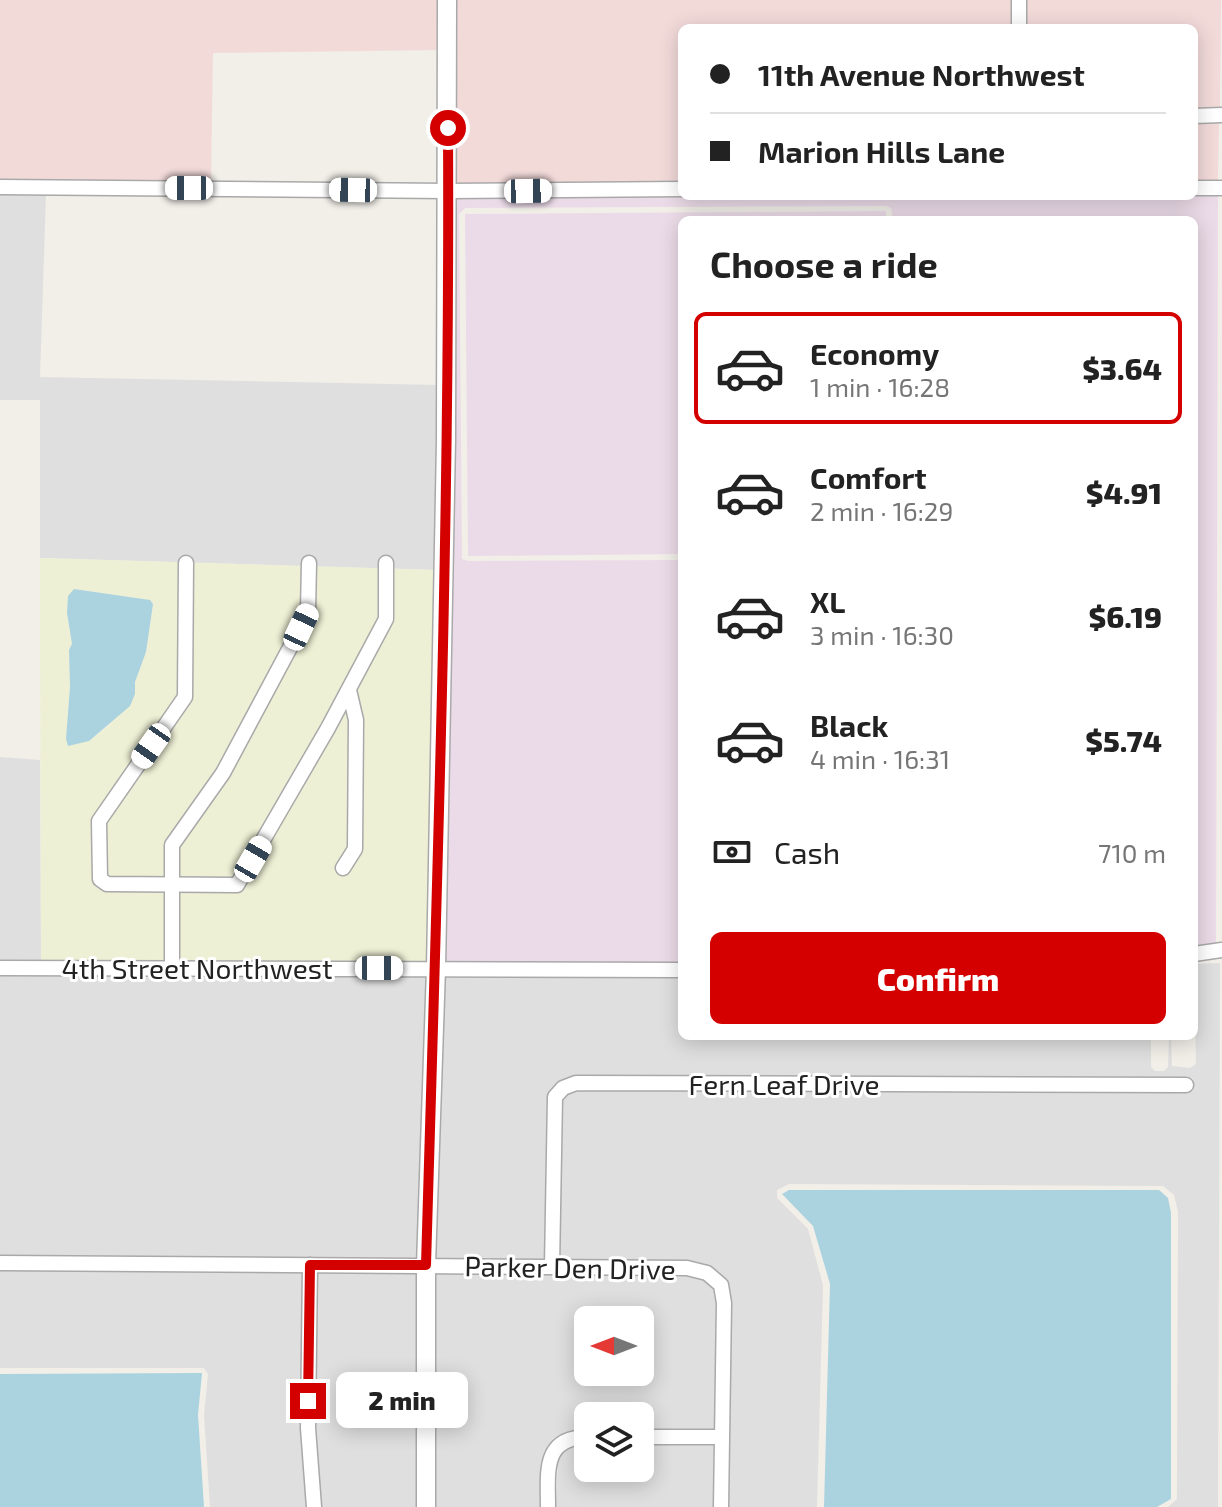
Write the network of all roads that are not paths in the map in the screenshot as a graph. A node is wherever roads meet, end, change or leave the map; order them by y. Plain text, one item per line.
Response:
1 (447, 0) edge
2 (1019, 0) edge
3 (1019, 24) edge
4 (1222, 115) edge
5 (1198, 116) edge
6 (0, 187) edge
7 (1198, 188) edge
8 (1222, 188) edge
9 (678, 189) edge
10 (448, 191) junction
11 (186, 563) dead end
12 (309, 563) dead end
13 (386, 563) dead end
14 (349, 690) junction
15 (343, 868) dead end
16 (172, 885) junction
17 (1222, 950) edge
18 (1198, 953) edge
19 (0, 968) edge
20 (172, 968) junction
21 (436, 968) junction
22 (678, 970) edge
23 (1186, 1085) dead end
24 (0, 1263) edge
25 (310, 1265) junction
26 (426, 1265) junction
27 (552, 1266) junction
28 (574, 1437) edge
29 (654, 1437) edge
30 (721, 1437) junction
31 (314, 1507) edge
32 (426, 1507) edge
33 (548, 1507) edge
34 (721, 1507) edge

1 - 10 street
2 - 3 street
4 - 5 street
6 - 10 street
7 - 8 street
9 - 10 street
10 - 21 street
11 - 16 street
12 - 16 street
13 - 14 street
14 - 15 street
14 - 16 street
16 - 20 street
17 - 18 street
19 - 20 street, 4th Street Northwest
20 - 21 street, 4th Street Northwest
21 - 22 street, 4th Street Northwest
21 - 26 street
23 - 27 street, Fern Leaf Drive
24 - 25 street, Parker Den Drive
25 - 26 street, Parker Den Drive
25 - 31 street
26 - 27 street, Parker Den Drive
26 - 32 street
27 - 30 street, Parker Den Drive
28 - 33 street
29 - 30 street
30 - 34 street, Parker Den Drive

